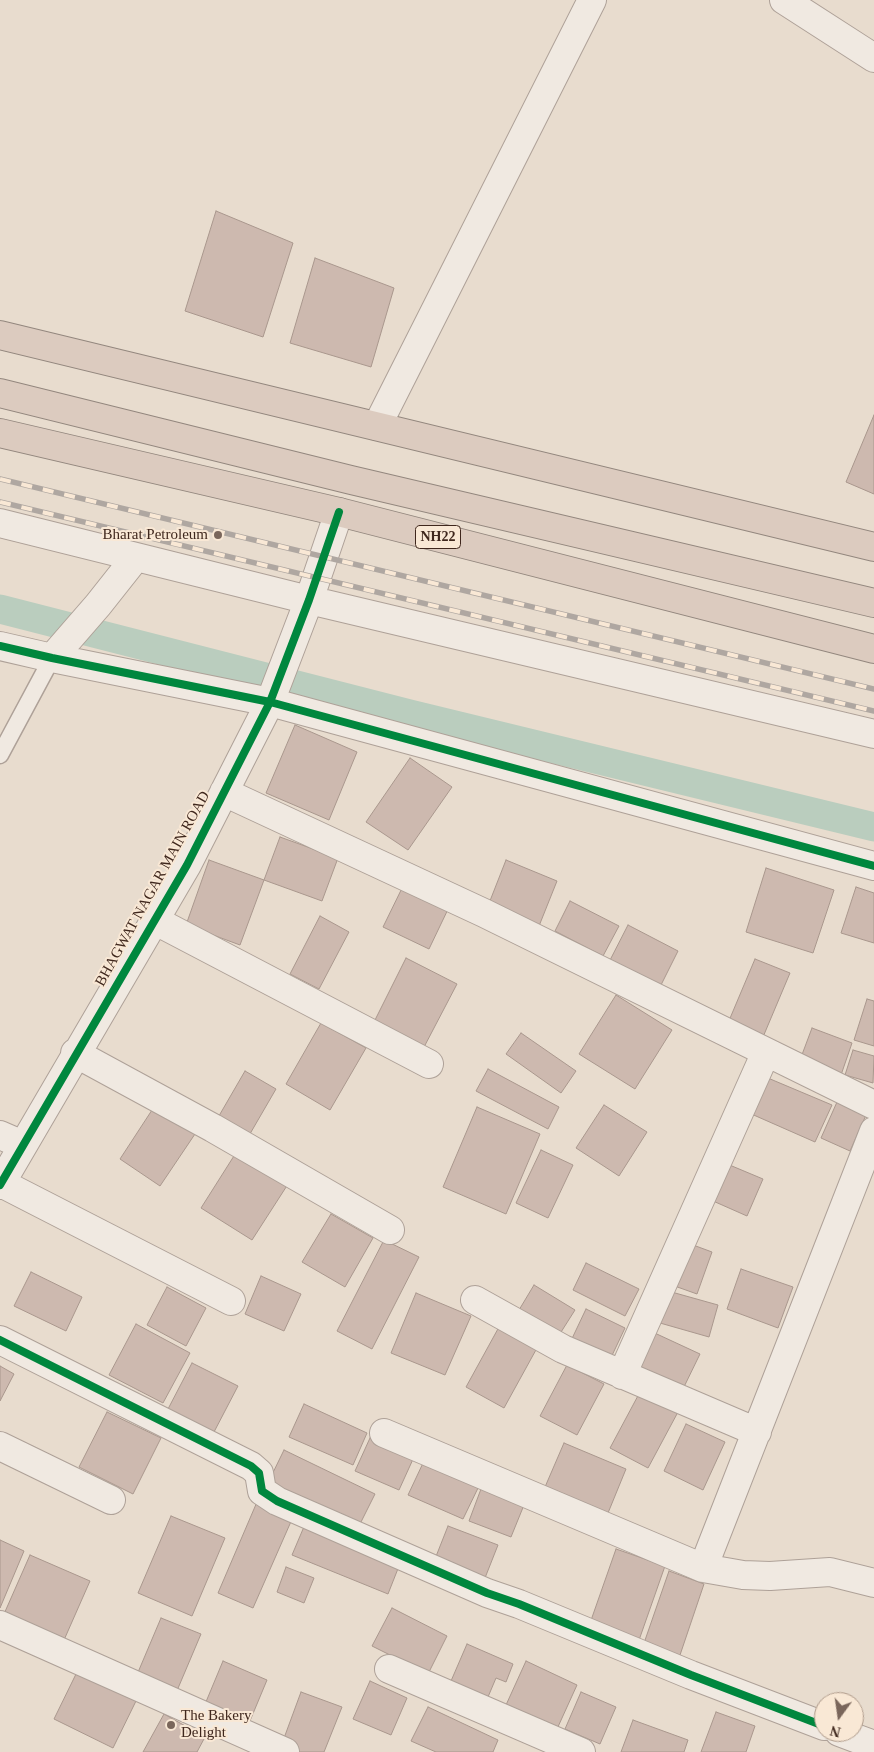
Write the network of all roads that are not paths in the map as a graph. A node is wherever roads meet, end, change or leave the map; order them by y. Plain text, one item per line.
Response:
1 (592, 0) edge
2 (784, 0) edge
3 (874, 58) edge
4 (0, 336) edge
5 (0, 393) edge
6 (377, 426) junction
7 (0, 432) edge
8 (340, 512) junction
9 (0, 523) edge
10 (874, 547) edge
11 (136, 557) junction
12 (310, 600) junction
13 (874, 603) edge
14 (0, 646) edge
15 (874, 649) edge
16 (52, 658) junction
17 (272, 697) junction
18 (874, 734) edge
19 (0, 755) edge
20 (224, 792) junction
21 (874, 866) edge
22 (154, 920) junction
23 (766, 1052) junction
24 (75, 1053) junction
25 (429, 1064) dead end
26 (874, 1105) edge
27 (874, 1131) edge
28 (12, 1140) edge
29 (1, 1184) edge
30 (390, 1230) dead end
31 (475, 1300) dead end
32 (231, 1301) dead end
33 (0, 1340) edge
34 (622, 1375) junction
35 (757, 1432) junction
36 (384, 1434) dead end
37 (0, 1446) edge
38 (111, 1500) dead end
39 (703, 1568) junction
40 (874, 1583) edge
41 (0, 1626) edge
42 (389, 1670) dead end
43 (814, 1722) edge
44 (285, 1752) edge
45 (582, 1752) edge

1 - 6 street
2 - 3 street
4 - 6 highway
5 - 13 highway
6 - 10 highway
7 - 8 highway, NH22
8 - 12 street, BHAGWAT NAGAR MAIN ROAD
8 - 15 highway, NH22
9 - 11 street
11 - 12 street
11 - 16 street
12 - 17 street, BHAGWAT NAGAR MAIN ROAD
12 - 18 street
14 - 16 street
16 - 17 street
16 - 19 lane
17 - 20 street, BHAGWAT NAGAR MAIN ROAD
17 - 21 street
20 - 22 street, BHAGWAT NAGAR MAIN ROAD
20 - 23 street
22 - 24 street, BHAGWAT NAGAR MAIN ROAD
22 - 25 street
23 - 26 street
23 - 34 street
24 - 28 street, BHAGWAT NAGAR MAIN ROAD
24 - 30 street
27 - 35 street
28 - 29 street, BHAGWAT NAGAR MAIN ROAD
29 - 32 street
31 - 34 street
33 - 43 street
34 - 35 street
35 - 39 street
36 - 39 street
37 - 38 street
39 - 40 street
41 - 44 street
42 - 45 street

